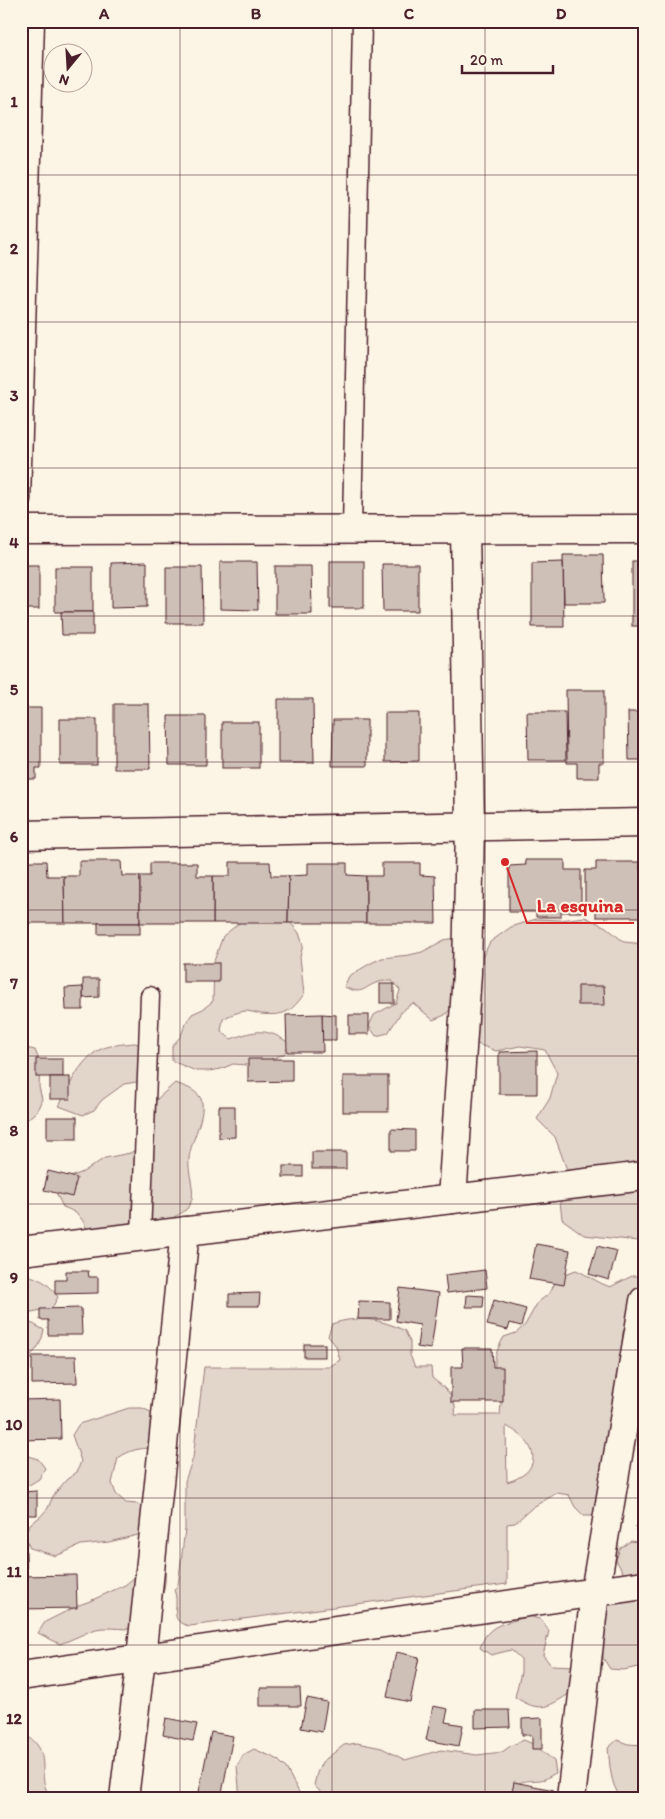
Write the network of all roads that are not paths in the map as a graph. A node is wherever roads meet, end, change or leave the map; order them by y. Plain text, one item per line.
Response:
1 (36, 21) edge
2 (362, 21) edge
3 (21, 500) edge
4 (352, 529) junction
5 (465, 529) junction
6 (644, 529) edge
7 (21, 530) edge
8 (644, 823) edge
9 (470, 826) junction
10 (21, 835) edge
11 (150, 996) dead end
12 (644, 1176) edge
13 (452, 1199) junction
14 (185, 1231) junction
15 (140, 1236) junction
16 (21, 1251) edge
17 (644, 1301) edge
18 (644, 1585) edge
19 (595, 1592) junction
20 (140, 1658) junction
21 (21, 1676) edge
22 (124, 1798) edge
23 (571, 1798) edge

1 - 3 lane
2 - 4 lane
4 - 5 street
4 - 7 street
5 - 6 street
5 - 9 street
8 - 9 street
9 - 10 street
9 - 13 street
11 - 15 lane
12 - 13 street
13 - 14 street
14 - 15 street
14 - 20 street
15 - 16 street
17 - 19 street
18 - 19 street
19 - 20 street
19 - 23 street
20 - 21 street
20 - 22 street

